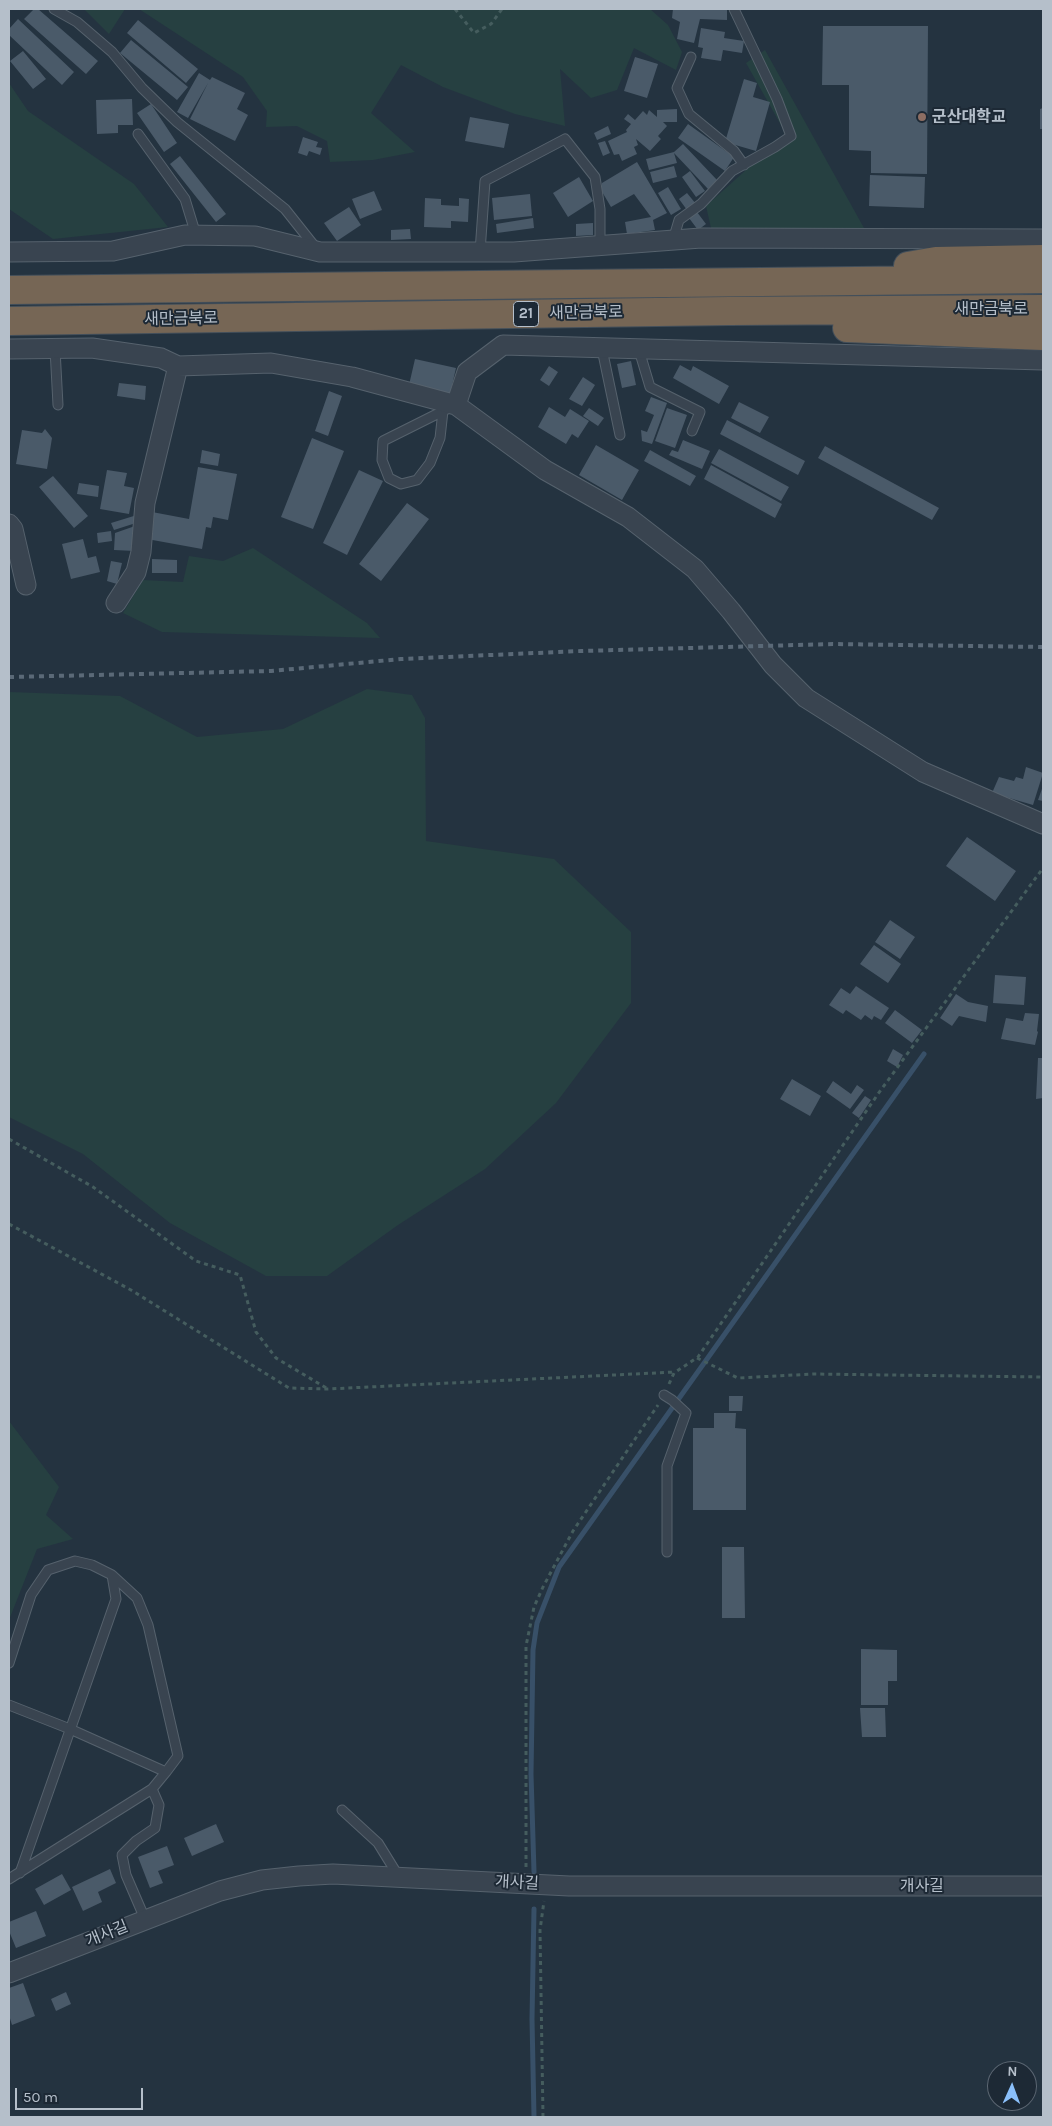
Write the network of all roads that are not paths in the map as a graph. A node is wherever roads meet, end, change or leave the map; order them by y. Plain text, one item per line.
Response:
1 (54, 9) edge
2 (734, 9) edge
3 (691, 57) dead end
4 (138, 134) dead end
5 (744, 165) junction
6 (196, 235) junction
7 (1043, 239) edge
8 (673, 240) junction
9 (600, 246) junction
10 (9, 252) edge
11 (320, 252) junction
12 (480, 252) junction
13 (1043, 259) edge
14 (1043, 279) edge
15 (811, 282) junction
16 (9, 290) edge
17 (1043, 309) edge
18 (730, 311) junction
19 (9, 321) edge
20 (1043, 336) edge
21 (9, 349) edge
22 (55, 349) junction
23 (602, 349) junction
24 (639, 350) junction
25 (1043, 360) edge
26 (178, 366) junction
27 (58, 405) dead end
28 (449, 408) junction
29 (692, 431) dead end
30 (620, 435) dead end
31 (9, 524) edge
32 (26, 585) dead end
33 (116, 603) dead end
34 (1043, 824) edge
35 (668, 1398) road end
36 (668, 1552) dead end
37 (112, 1575) junction
38 (9, 1663) edge
39 (9, 1705) edge
40 (70, 1729) junction
41 (166, 1772) junction
42 (152, 1789) junction
43 (342, 1810) dead end
44 (20, 1872) junction
45 (399, 1877) junction
46 (9, 1879) edge
47 (1043, 1886) edge
48 (145, 1919) junction
49 (9, 1972) edge

1 - 11 lane
2 - 5 lane
3 - 5 lane
4 - 6 lane
5 - 8 lane
6 - 10 street
6 - 11 street
7 - 8 street
8 - 9 street
9 - 12 street
9 - 12 lane
11 - 12 street
13 - 15 highway
14 - 15 highway, 새만금북로 / 21
15 - 16 highway, 새만금북로 / 21
17 - 18 highway, 새만금북로 / 21
18 - 19 highway, 새만금북로 / 21
18 - 20 highway
21 - 22 street
22 - 26 street
22 - 27 lane
23 - 24 street
23 - 28 street
23 - 30 lane
24 - 25 street
24 - 29 lane
26 - 28 street
26 - 33 street
28 - 28 lane
28 - 34 street
31 - 32 street
35 - 36 lane
37 - 38 lane
37 - 40 lane
37 - 41 lane
39 - 40 lane
40 - 41 lane
40 - 44 lane
41 - 42 lane
42 - 44 lane
42 - 48 lane
43 - 45 lane
44 - 46 lane
45 - 47 street, 개사길
45 - 48 street, 개사길
48 - 49 street, 개사길

